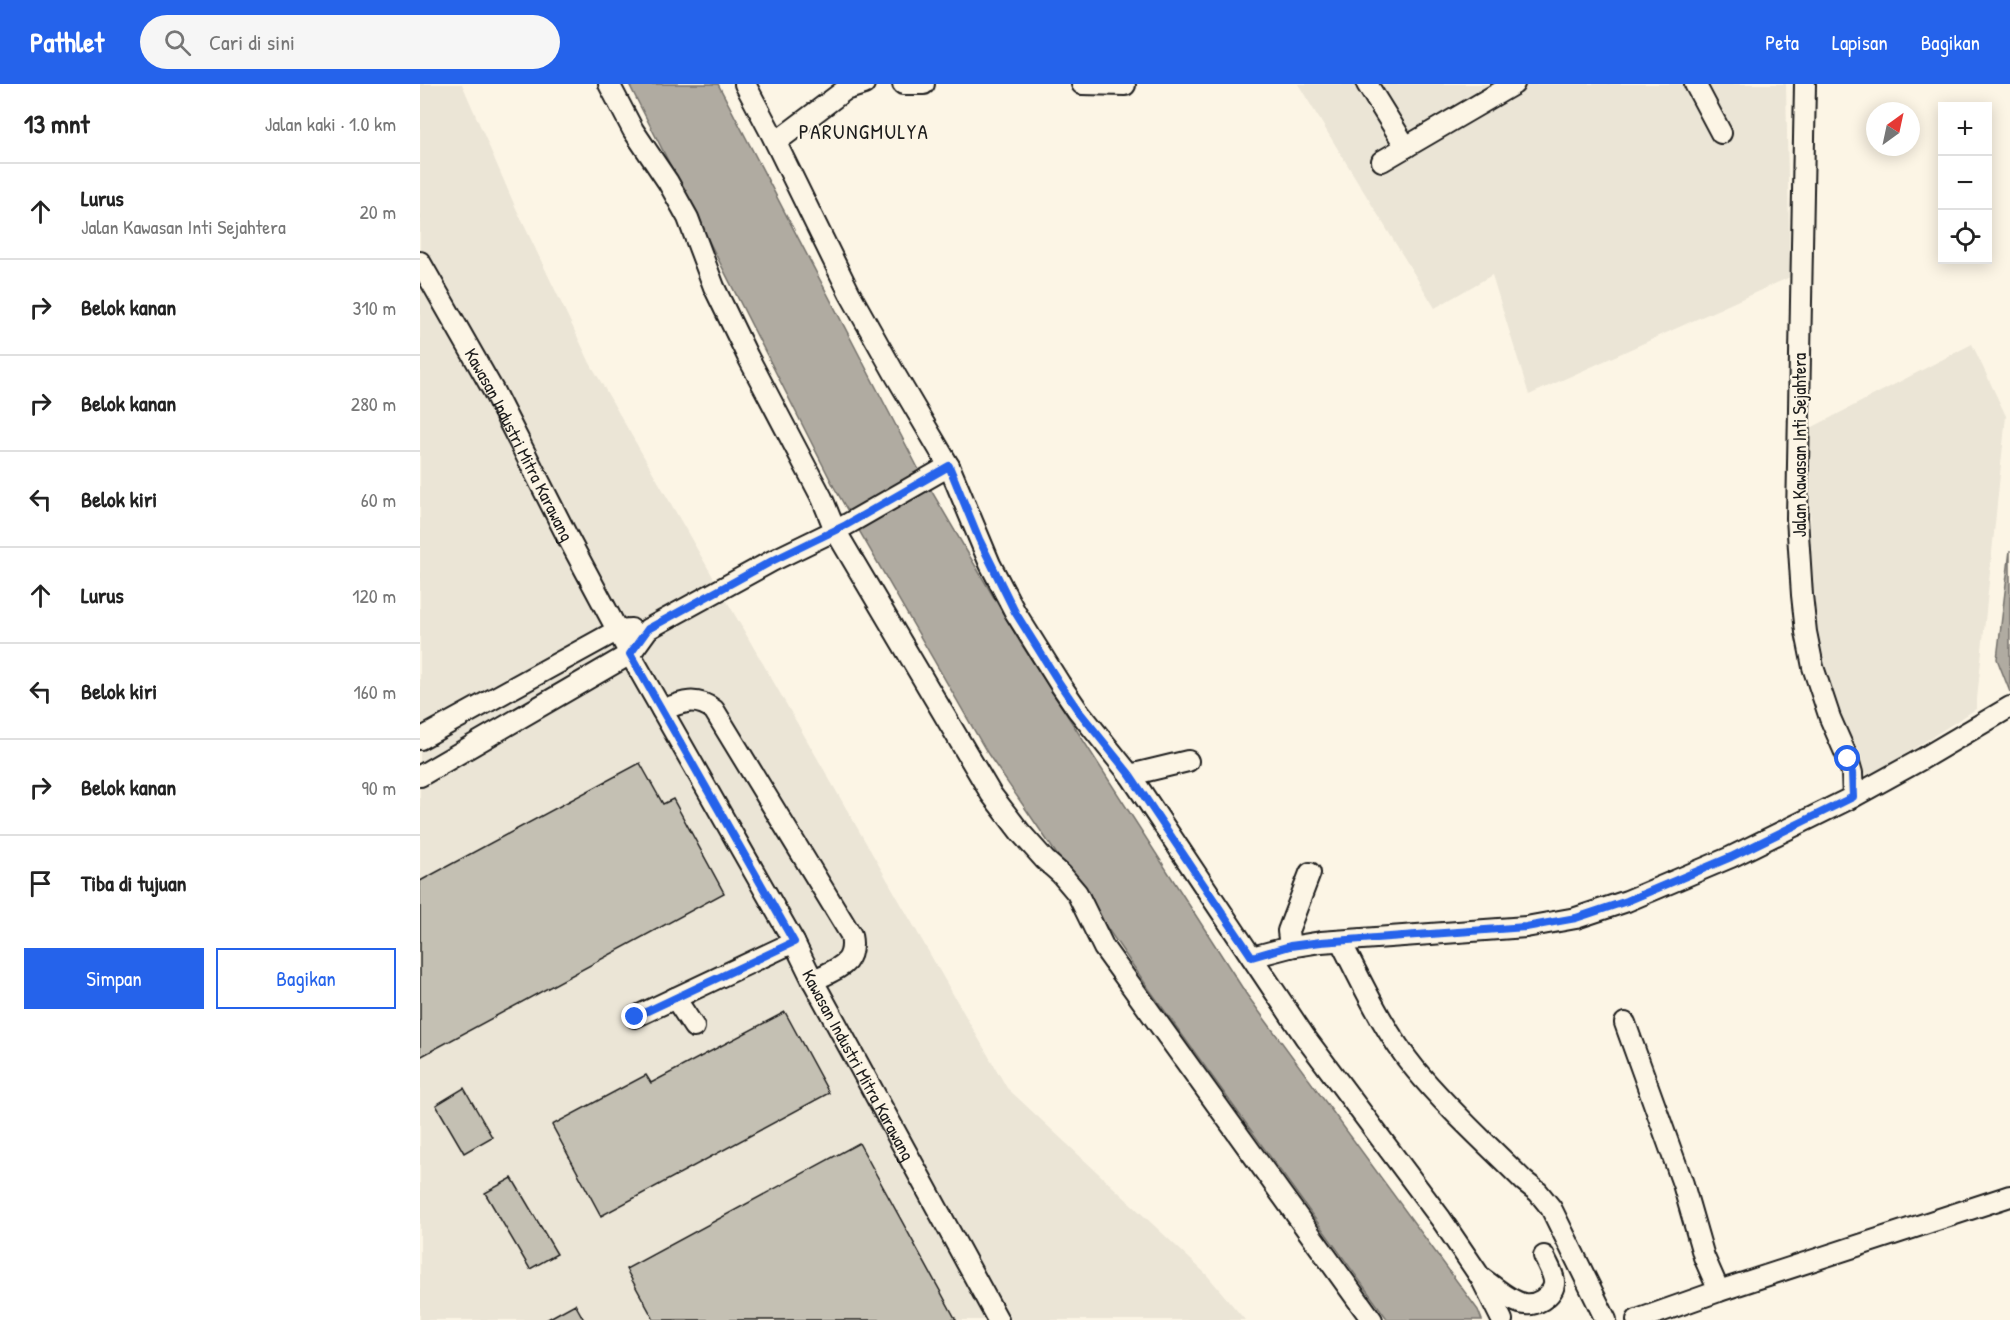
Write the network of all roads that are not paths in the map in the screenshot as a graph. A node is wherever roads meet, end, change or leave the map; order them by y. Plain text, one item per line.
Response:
1 (609, 84) edge
2 (745, 84) edge
3 (864, 84) edge
4 (903, 84) edge
5 (924, 84) edge
6 (1082, 84) edge
7 (1367, 84) edge
8 (1514, 84) edge
9 (1695, 84) edge
10 (1805, 84) edge
11 (1125, 85) edge
12 (1721, 133) dead end
13 (776, 142) junction
14 (1406, 147) junction
15 (1382, 161) dead end
16 (420, 262) edge
17 (949, 466) junction
18 (840, 528) junction
19 (648, 629) junction
20 (618, 630) junction
21 (630, 654) junction
22 (2010, 707) edge
23 (662, 710) junction
24 (420, 739) edge
25 (1188, 761) dead end
26 (1130, 775) junction
27 (420, 776) edge
28 (1853, 797) junction
29 (1310, 873) dead end
30 (794, 942) junction
31 (1341, 942) junction
32 (1290, 946) junction
33 (1252, 957) junction
34 (813, 981) junction
35 (675, 998) junction
36 (635, 1017) dead end
37 (1625, 1023) dead end
38 (694, 1027) dead end
39 (2010, 1196) edge
40 (1544, 1256) dead end
41 (1481, 1278) junction
42 (1719, 1291) junction
43 (998, 1320) edge
44 (1372, 1320) edge
45 (1502, 1320) edge
46 (1606, 1320) edge
47 (1637, 1320) edge

1 - 18 street
2 - 13 street
3 - 13 street
4 - 5 street
6 - 11 street
7 - 14 street
8 - 14 street
9 - 12 street
10 - 28 street, Jalan Kawasan Inti Sejahtera
13 - 17 street
14 - 15 street
16 - 20 street, Kawasan Industri Mitra Karawang
17 - 18 street
17 - 26 street
18 - 19 street
18 - 44 street
19 - 20 street
19 - 21 street
20 - 21 street, Kawasan Industri Mitra Karawang
20 - 24 street
21 - 23 street, Kawasan Industri Mitra Karawang
21 - 27 street
22 - 28 street
23 - 30 street, Kawasan Industri Mitra Karawang
23 - 34 street
25 - 26 street
26 - 33 street
28 - 31 street
29 - 32 street
30 - 34 street, Kawasan Industri Mitra Karawang
30 - 35 street
31 - 32 street
31 - 46 street
32 - 33 street
33 - 41 street
34 - 43 street, Kawasan Industri Mitra Karawang
35 - 36 street
35 - 38 street
37 - 42 street
39 - 42 street
40 - 41 street
41 - 45 street
42 - 47 street

